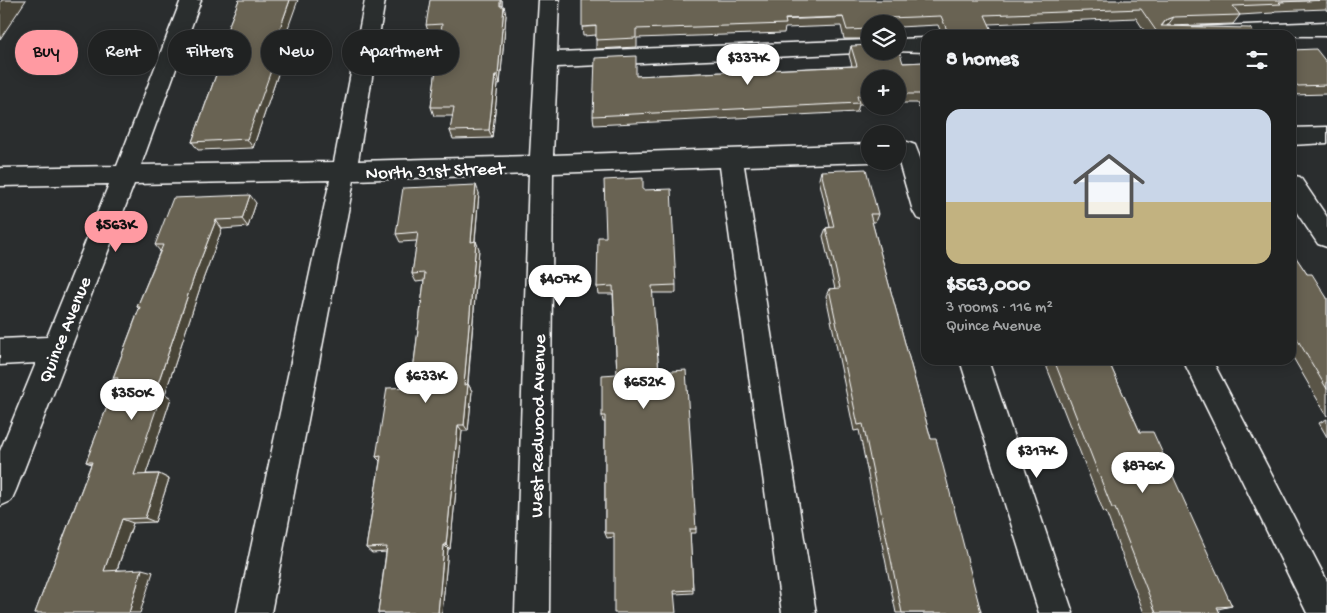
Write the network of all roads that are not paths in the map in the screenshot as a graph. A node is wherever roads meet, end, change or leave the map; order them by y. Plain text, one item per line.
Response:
1 (191, 0) edge
2 (375, 0) edge
3 (550, 0) edge
4 (1327, 29) edge
5 (1296, 30) edge
6 (921, 45) edge
7 (906, 46) edge
8 (861, 47) edge
9 (547, 60) junction
10 (1327, 135) edge
11 (1296, 137) edge
12 (910, 151) edge
13 (861, 153) edge
14 (731, 158) junction
15 (541, 166) junction
16 (344, 171) junction
17 (126, 174) junction
18 (0, 177) edge
19 (1296, 191) edge
20 (921, 192) edge
21 (1327, 237) edge
22 (55, 349) junction
23 (0, 352) edge
24 (976, 365) edge
25 (1200, 365) edge
26 (0, 490) edge
27 (254, 613) edge
28 (532, 613) edge
29 (799, 613) edge
30 (1056, 613) edge
31 (1325, 613) edge

1 - 17 street, Quince Avenue
2 - 16 street
3 - 9 street, West Redwood Avenue
4 - 5 street
6 - 7 street
8 - 9 street
9 - 15 street, West Redwood Avenue
10 - 11 street
12 - 20 street
13 - 14 street, North 31st Street
14 - 15 street, North 31st Street
14 - 29 street
15 - 16 street, North 31st Street
15 - 28 street, West Redwood Avenue
16 - 17 street, North 31st Street
16 - 27 street
17 - 18 street, North 31st Street
17 - 22 street, Quince Avenue
19 - 21 street
22 - 23 street
22 - 26 street, Quince Avenue
24 - 30 street
25 - 31 street

